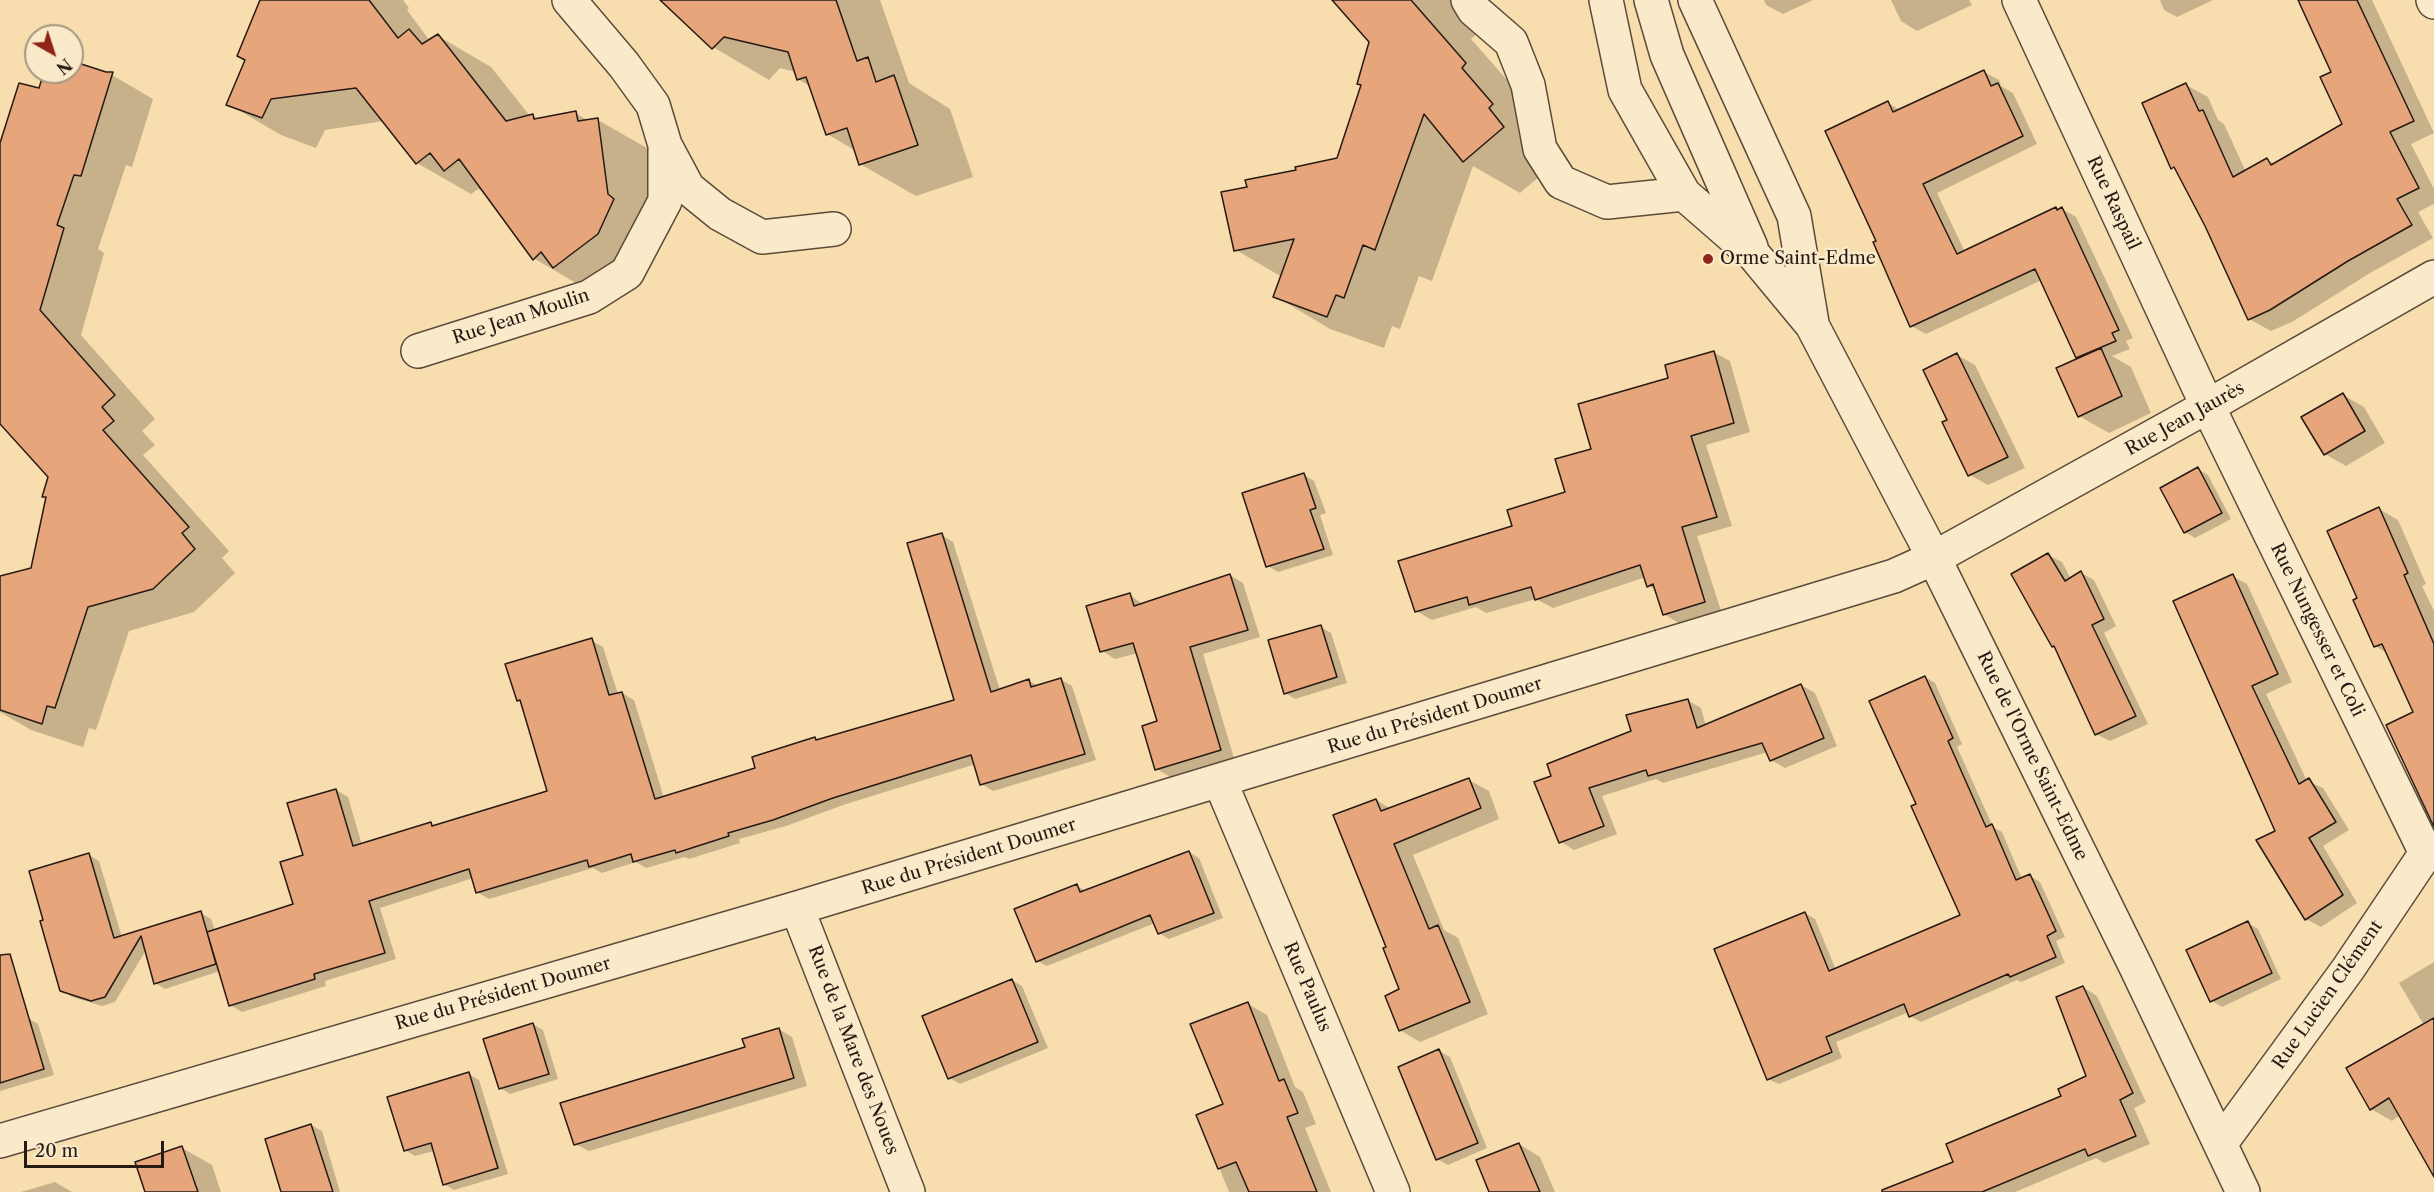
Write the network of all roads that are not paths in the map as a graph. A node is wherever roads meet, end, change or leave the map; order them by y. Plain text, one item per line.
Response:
1 (569, 0) edge
2 (1468, 0) edge
3 (1606, 0) edge
4 (1651, 0) edge
5 (1695, 0) edge
6 (2019, 0) edge
7 (665, 146) junction
8 (1684, 194) junction
9 (834, 229) dead end
10 (1754, 255) junction
11 (2434, 278) edge
12 (1812, 325) junction
13 (418, 351) dead end
14 (2208, 406) junction
15 (1934, 558) junction
16 (1220, 781) junction
17 (2430, 851) edge
18 (797, 908) junction
19 (0, 1142) edge
20 (2221, 1143) junction
21 (908, 1192) edge
22 (1393, 1192) edge
23 (2243, 1192) edge

1 - 7 street, Rue Jean Moulin
2 - 8 street
3 - 8 street, Rue de l'Orme Saint-Edme
4 - 10 street, Rue de l'Orme Saint-Edme
5 - 12 street, Rue de l'Orme Saint-Edme
6 - 14 street, Rue Raspail
7 - 9 street, Rue Jean Moulin
7 - 13 street, Rue Jean Moulin
8 - 10 street, Rue de l'Orme Saint-Edme
10 - 12 street, Rue de l'Orme Saint-Edme
11 - 14 street, Rue Jean Jaurès
12 - 15 street, Rue de l'Orme Saint-Edme
14 - 15 street, Rue Jean Jaurès
14 - 17 street, Rue Nungesser et Coli
15 - 16 street, Rue du Président Doumer
15 - 20 street, Rue de l'Orme Saint-Edme
16 - 18 street, Rue du Président Doumer
16 - 22 street, Rue Paulus
17 - 20 street, Rue Lucien Clément
18 - 19 street, Rue du Président Doumer
18 - 21 street, Rue de la Mare des Noues
20 - 23 street, Rue de l'Orme Saint-Edme

